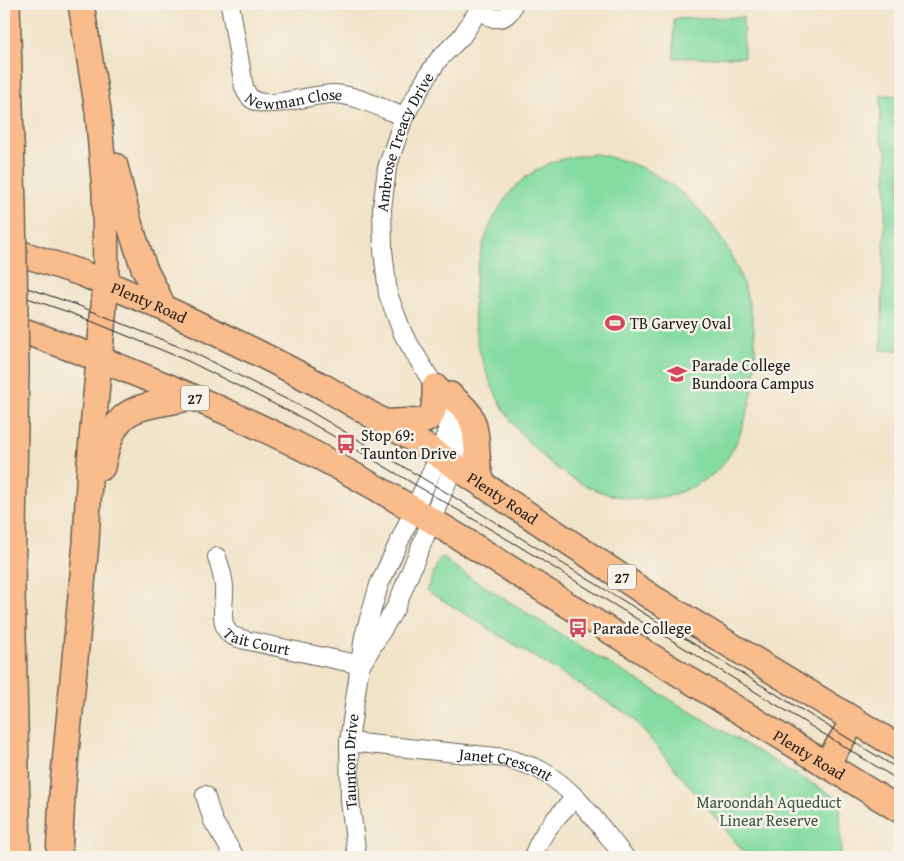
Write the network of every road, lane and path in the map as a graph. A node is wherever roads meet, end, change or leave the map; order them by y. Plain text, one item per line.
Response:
1 (7, 4) edge
2 (81, 4) edge
3 (230, 4) edge
4 (482, 4) edge
5 (513, 4) edge
6 (495, 19) junction
7 (462, 36) junction
8 (404, 117) junction
9 (4, 248) edge
10 (106, 273) junction
11 (164, 308) junction
12 (4, 324) edge
13 (98, 367) junction
14 (443, 391) junction
15 (192, 397) junction
16 (385, 423) junction
17 (446, 461) junction
18 (484, 486) junction
19 (417, 526) junction
20 (86, 543) junction
21 (217, 557) dead end
22 (361, 665) junction
23 (854, 720) junction
24 (350, 742) junction
25 (900, 748) edge
26 (826, 764) junction
27 (205, 795) dead end
28 (576, 797) junction
29 (900, 810) edge
30 (18, 857) edge
31 (59, 857) edge
32 (235, 857) edge
33 (357, 857) edge
34 (533, 857) edge
35 (625, 857) edge

1 - 30 highway, bridge
2 - 10 highway
2 - 11 highway
3 - 8 street, Newman Close
4 - 6 street
4 - 7 street, Ambrose Treacy Drive
5 - 6 street, Ambrose Treacy Drive
6 - 7 street, Ambrose Treacy Drive
7 - 8 street, Ambrose Treacy Drive
8 - 14 street, Ambrose Treacy Drive
9 - 10 highway, Plenty Road / 27
10 - 11 highway, Plenty Road / 27
10 - 13 highway
11 - 16 highway, Plenty Road / 27
12 - 13 highway, Plenty Road / 27
13 - 15 highway, Plenty Road / 27
13 - 20 highway
14 - 16 highway
14 - 17 street, Ambrose Treacy Drive
14 - 18 highway
15 - 19 highway, Plenty Road / 27
15 - 20 highway
16 - 17 highway, Plenty Road / 27
17 - 18 highway, Plenty Road / 27
17 - 19 street, Ambrose Treacy Drive
18 - 23 highway, Plenty Road / 27
19 - 22 street, Taunton Drive
19 - 26 highway, Plenty Road / 27
20 - 31 highway
21 - 22 street, Tait Court
22 - 24 street, Taunton Drive
23 - 25 highway, Plenty Road / 27
23 - 26 highway
24 - 28 street, Janet Crescent
24 - 33 street, Taunton Drive
26 - 29 highway, Plenty Road / 27
27 - 32 street
28 - 34 street
28 - 35 street, Janet Crescent

